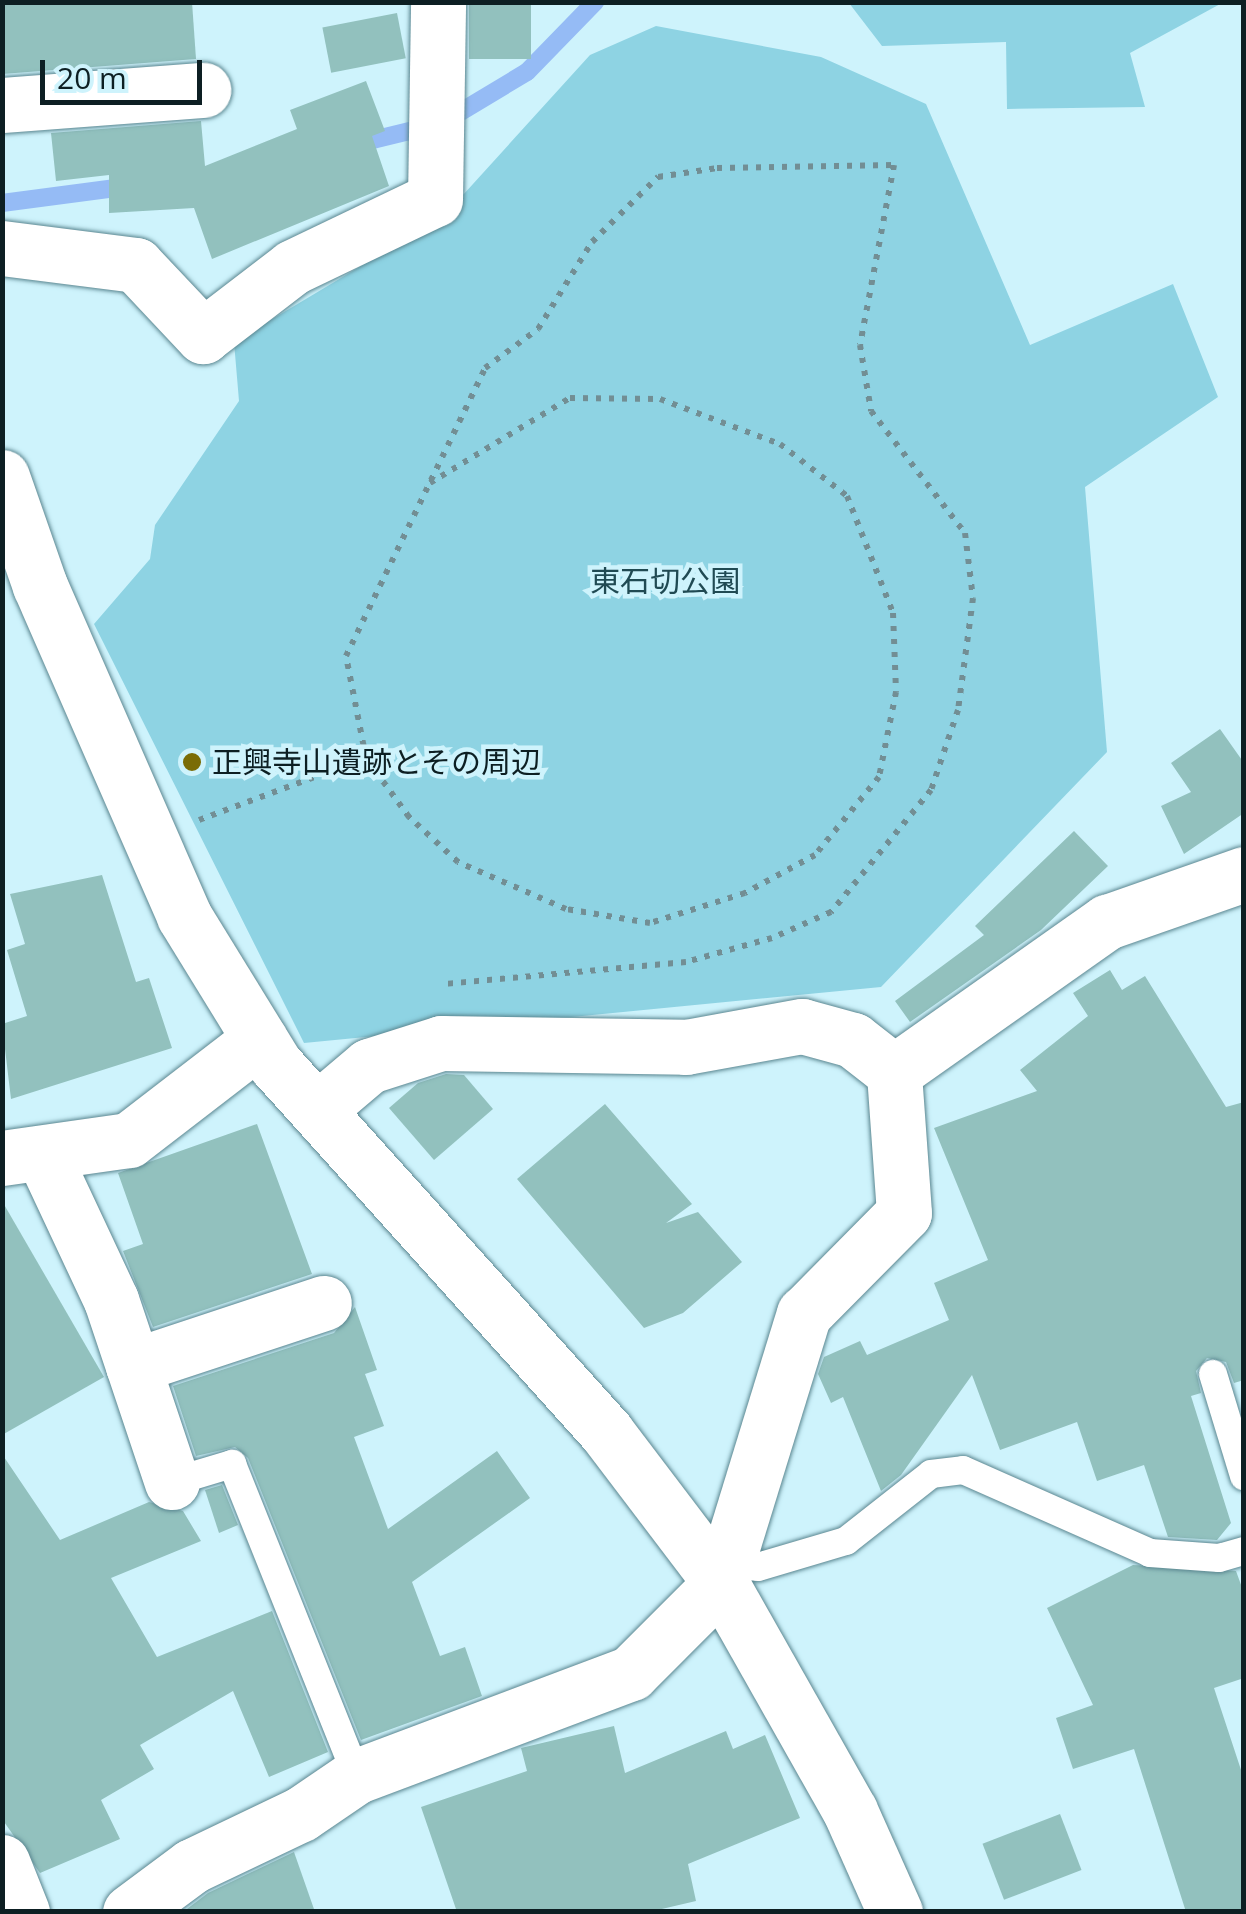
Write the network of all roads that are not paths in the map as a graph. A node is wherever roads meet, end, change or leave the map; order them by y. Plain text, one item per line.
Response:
1 (438, 2) edge
2 (203, 90) dead end
3 (2, 105) edge
4 (2, 248) edge
5 (2, 476) edge
6 (1244, 874) edge
7 (260, 1038) junction
8 (894, 1072) junction
9 (317, 1110) junction
10 (23, 1157) edge
11 (324, 1303) dead end
12 (133, 1366) junction
13 (1212, 1374) dead end
14 (1244, 1476) edge
15 (172, 1482) joint
16 (1244, 1551) edge
17 (723, 1574) junction
18 (357, 1776) junction
19 (2, 1862) edge
20 (22, 1912) edge
21 (130, 1912) edge
22 (895, 1912) edge

1 - 4 street
2 - 3 street
5 - 7 street
6 - 8 street
7 - 9 street
7 - 10 street
8 - 9 street
8 - 17 street
9 - 17 street
10 - 12 street
11 - 12 street
12 - 15 street
13 - 14 lane
15 - 18 lane
16 - 17 lane
17 - 18 street
17 - 22 street
18 - 21 street
19 - 20 street

